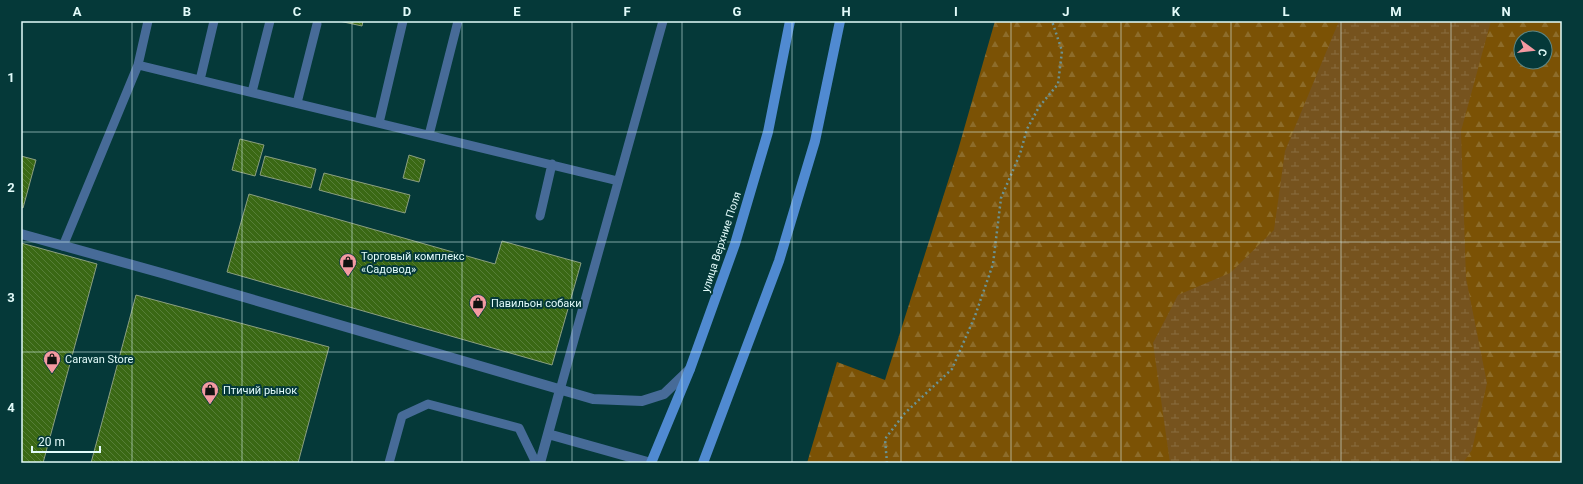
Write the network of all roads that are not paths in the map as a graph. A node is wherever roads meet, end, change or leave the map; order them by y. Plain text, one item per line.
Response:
1 (148, 21) edge
2 (214, 21) edge
3 (270, 21) edge
4 (403, 21) edge
5 (458, 21) edge
6 (664, 21) edge
7 (790, 21) edge
8 (840, 21) edge
9 (317, 24) dead end
10 (138, 65) junction
11 (200, 80) junction
12 (252, 92) junction
13 (297, 103) junction
14 (379, 123) junction
15 (429, 135) junction
16 (552, 164) junction
17 (618, 181) junction
18 (540, 216) dead end
19 (21, 234) edge
20 (63, 246) junction
21 (690, 369) junction
22 (560, 390) junction
23 (548, 434) junction
24 (389, 463) edge
25 (536, 463) edge
26 (540, 463) edge
27 (651, 463) edge
28 (703, 463) edge

1 - 10 lane
2 - 11 lane
3 - 12 lane
4 - 14 lane
5 - 15 lane
6 - 17 lane
7 - 21 main road, улица Верхние Поля
8 - 28 main road
9 - 13 lane
10 - 11 lane
10 - 20 lane
11 - 12 lane
12 - 13 lane
13 - 14 lane
14 - 15 lane
15 - 16 lane
16 - 17 lane
16 - 18 lane
17 - 22 lane
19 - 20 street
20 - 22 street
21 - 22 street
21 - 27 main road, улица Верхние Поля
22 - 23 street
23 - 26 street
23 - 27 street
24 - 25 lane

